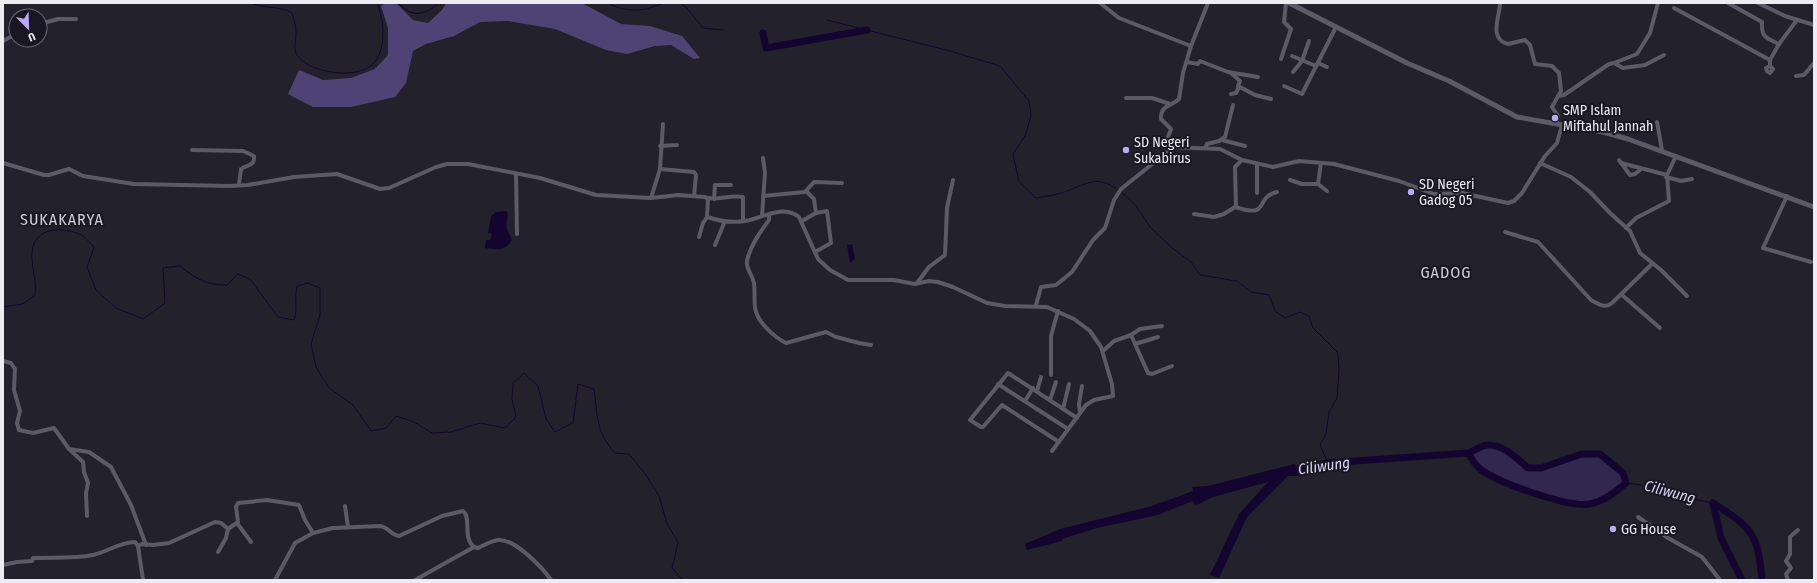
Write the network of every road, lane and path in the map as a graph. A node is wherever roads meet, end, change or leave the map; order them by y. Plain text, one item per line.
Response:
1 (1100, 3) edge
2 (1208, 3) edge
3 (1288, 3) edge
4 (1500, 3) edge
5 (1658, 3) edge
6 (1728, 3) edge
7 (1758, 3) edge
8 (1674, 8) dead end
9 (76, 19) dead end
10 (1797, 20) junction
11 (48, 22) edge
12 (1814, 25) edge
13 (1336, 27) junction
14 (1309, 41) dead end
15 (1779, 44) junction
16 (1191, 46) junction
17 (1664, 55) dead end
18 (1292, 56) dead end
19 (1281, 59) dead end
20 (1770, 60) junction
21 (1302, 61) junction
22 (1187, 62) junction
23 (1814, 63) edge
24 (1614, 64) junction
25 (1317, 65) junction
26 (1770, 66) dead end
27 (1327, 67) dead end
28 (1231, 72) junction
29 (1294, 72) dead end
30 (1796, 76) dead end
31 (1258, 78) dead end
32 (1284, 86) dead end
33 (1239, 87) junction
34 (1230, 94) dead end
35 (1558, 96) junction
36 (1126, 98) dead end
37 (1271, 99) dead end
38 (1170, 104) junction
39 (1233, 105) dead end
40 (1657, 122) dead end
41 (663, 124) dead end
42 (1559, 124) junction
43 (1222, 140) junction
44 (660, 146) junction
45 (677, 146) dead end
46 (1245, 146) dead end
47 (1170, 147) junction
48 (1205, 148) junction
49 (192, 150) dead end
50 (1662, 150) junction
51 (1676, 156) junction
52 (763, 158) dead end
53 (1242, 160) junction
54 (3, 163) edge
55 (1321, 163) junction
56 (1540, 163) junction
57 (1257, 164) junction
58 (660, 169) junction
59 (1641, 169) junction
60 (516, 174) junction
61 (1667, 176) junction
62 (1692, 179) dead end
63 (953, 180) dead end
64 (1290, 180) dead end
65 (842, 182) dead end
66 (239, 184) junction
67 (1318, 184) junction
68 (731, 185) dead end
69 (1327, 191) dead end
70 (806, 192) junction
71 (1277, 192) dead end
72 (1257, 193) dead end
73 (694, 196) junction
74 (763, 196) junction
75 (1787, 196) junction
76 (707, 197) junction
77 (651, 198) junction
78 (714, 199) junction
79 (1236, 207) junction
80 (1814, 207) edge
81 (816, 213) junction
82 (769, 214) junction
83 (1194, 214) dead end
84 (762, 216) junction
85 (707, 217) junction
86 (725, 221) junction
87 (742, 221) junction
88 (802, 221) junction
89 (1626, 228) junction
90 (1505, 232) dead end
91 (517, 234) dead end
92 (699, 237) dead end
93 (715, 245) dead end
94 (815, 252) junction
95 (1811, 262) dead end
96 (1652, 264) junction
97 (916, 284) junction
98 (1622, 295) junction
99 (1687, 296) dead end
100 (1036, 306) junction
101 (1058, 310) junction
102 (1162, 326) dead end
103 (1660, 328) dead end
104 (1132, 335) junction
105 (1158, 337) dead end
106 (871, 344) dead end
107 (1135, 344) junction
108 (1103, 351) junction
109 (3, 361) edge
110 (1172, 366) dead end
111 (1050, 375) dead end
112 (1041, 377) dead end
113 (1056, 382) dead end
114 (998, 384) junction
115 (1069, 384) dead end
116 (1082, 386) dead end
117 (1035, 390) junction
118 (1050, 400) junction
119 (1025, 401) junction
120 (1063, 409) junction
121 (1080, 413) junction
122 (1077, 418) junction
123 (1068, 429) junction
124 (1059, 442) junction
125 (69, 449) junction
126 (1052, 451) dead end
127 (345, 506) dead end
128 (87, 516) dead end
129 (1638, 517) dead end
130 (238, 523) junction
131 (348, 527) junction
132 (228, 529) junction
133 (1798, 530) dead end
134 (313, 533) junction
135 (250, 542) dead end
136 (146, 545) junction
137 (138, 546) junction
138 (474, 547) junction
139 (218, 552) dead end
140 (3, 566) edge
141 (143, 580) edge
142 (275, 580) edge
143 (415, 580) edge
144 (551, 580) edge
145 (1720, 580) edge
146 (1788, 580) edge

1 - 16 street
2 - 16 street
3 - 13 street
3 - 19 street
4 - 35 street
5 - 24 street
6 - 15 street
7 - 10 street
8 - 20 street
9 - 11 street
10 - 12 street
10 - 15 street
13 - 25 street
13 - 42 street
14 - 21 street
15 - 20 street
16 - 22 street
17 - 24 street
18 - 21 street
20 - 26 street
21 - 25 street
21 - 29 street
22 - 28 street
22 - 38 street
23 - 30 street
24 - 35 street
25 - 27 street
25 - 32 street
28 - 31 street
28 - 33 street
33 - 34 street
33 - 37 street
35 - 42 street
36 - 38 street
38 - 47 street
39 - 43 street
40 - 50 street
41 - 44 street
42 - 50 street
42 - 56 street
43 - 46 street
43 - 48 street
44 - 45 street
44 - 58 street
47 - 48 street
47 - 100 street
48 - 53 street
49 - 66 street
50 - 51 street
51 - 61 street
51 - 75 street
52 - 74 street
53 - 57 street
53 - 79 street
54 - 66 street
55 - 56 street
55 - 57 street
55 - 67 street
56 - 89 street
57 - 72 street
58 - 73 street
58 - 77 street
59 - 59 street
59 - 61 street
60 - 66 street
60 - 77 street
60 - 91 street
61 - 62 street
61 - 89 street
63 - 97 street
64 - 67 street
65 - 70 street
67 - 69 street
68 - 78 street
70 - 74 street
70 - 81 street
71 - 79 street
73 - 76 street
73 - 77 street
74 - 84 street
75 - 80 street
75 - 95 street
76 - 78 street
76 - 85 street
78 - 87 street
79 - 83 street
81 - 88 street
81 - 94 street
82 - 84 street
82 - 88 street
82 - 106 street
84 - 87 street
85 - 86 street
85 - 92 street
86 - 87 street
86 - 93 street
88 - 94 street
89 - 96 street
90 - 98 street
94 - 97 street
96 - 98 street
96 - 99 street
97 - 100 street
98 - 103 street
100 - 101 street
101 - 108 street
101 - 111 street
102 - 104 street
104 - 107 street
104 - 108 street
105 - 107 street
107 - 110 street
108 - 121 street
109 - 125 street
112 - 117 street
113 - 118 street
114 - 117 street
114 - 119 street
114 - 124 street
115 - 120 street
116 - 121 street
117 - 118 street
117 - 119 street
118 - 120 street
119 - 123 street
120 - 122 street
121 - 122 street
122 - 123 street
123 - 124 street
124 - 126 street
125 - 128 street
125 - 136 street
127 - 131 street
129 - 145 street
130 - 132 street
130 - 134 street
130 - 135 street
131 - 134 street
131 - 138 street
132 - 136 street
132 - 139 street
133 - 146 street
134 - 142 street
136 - 137 street
137 - 140 street
137 - 141 street
138 - 143 street
138 - 144 street

